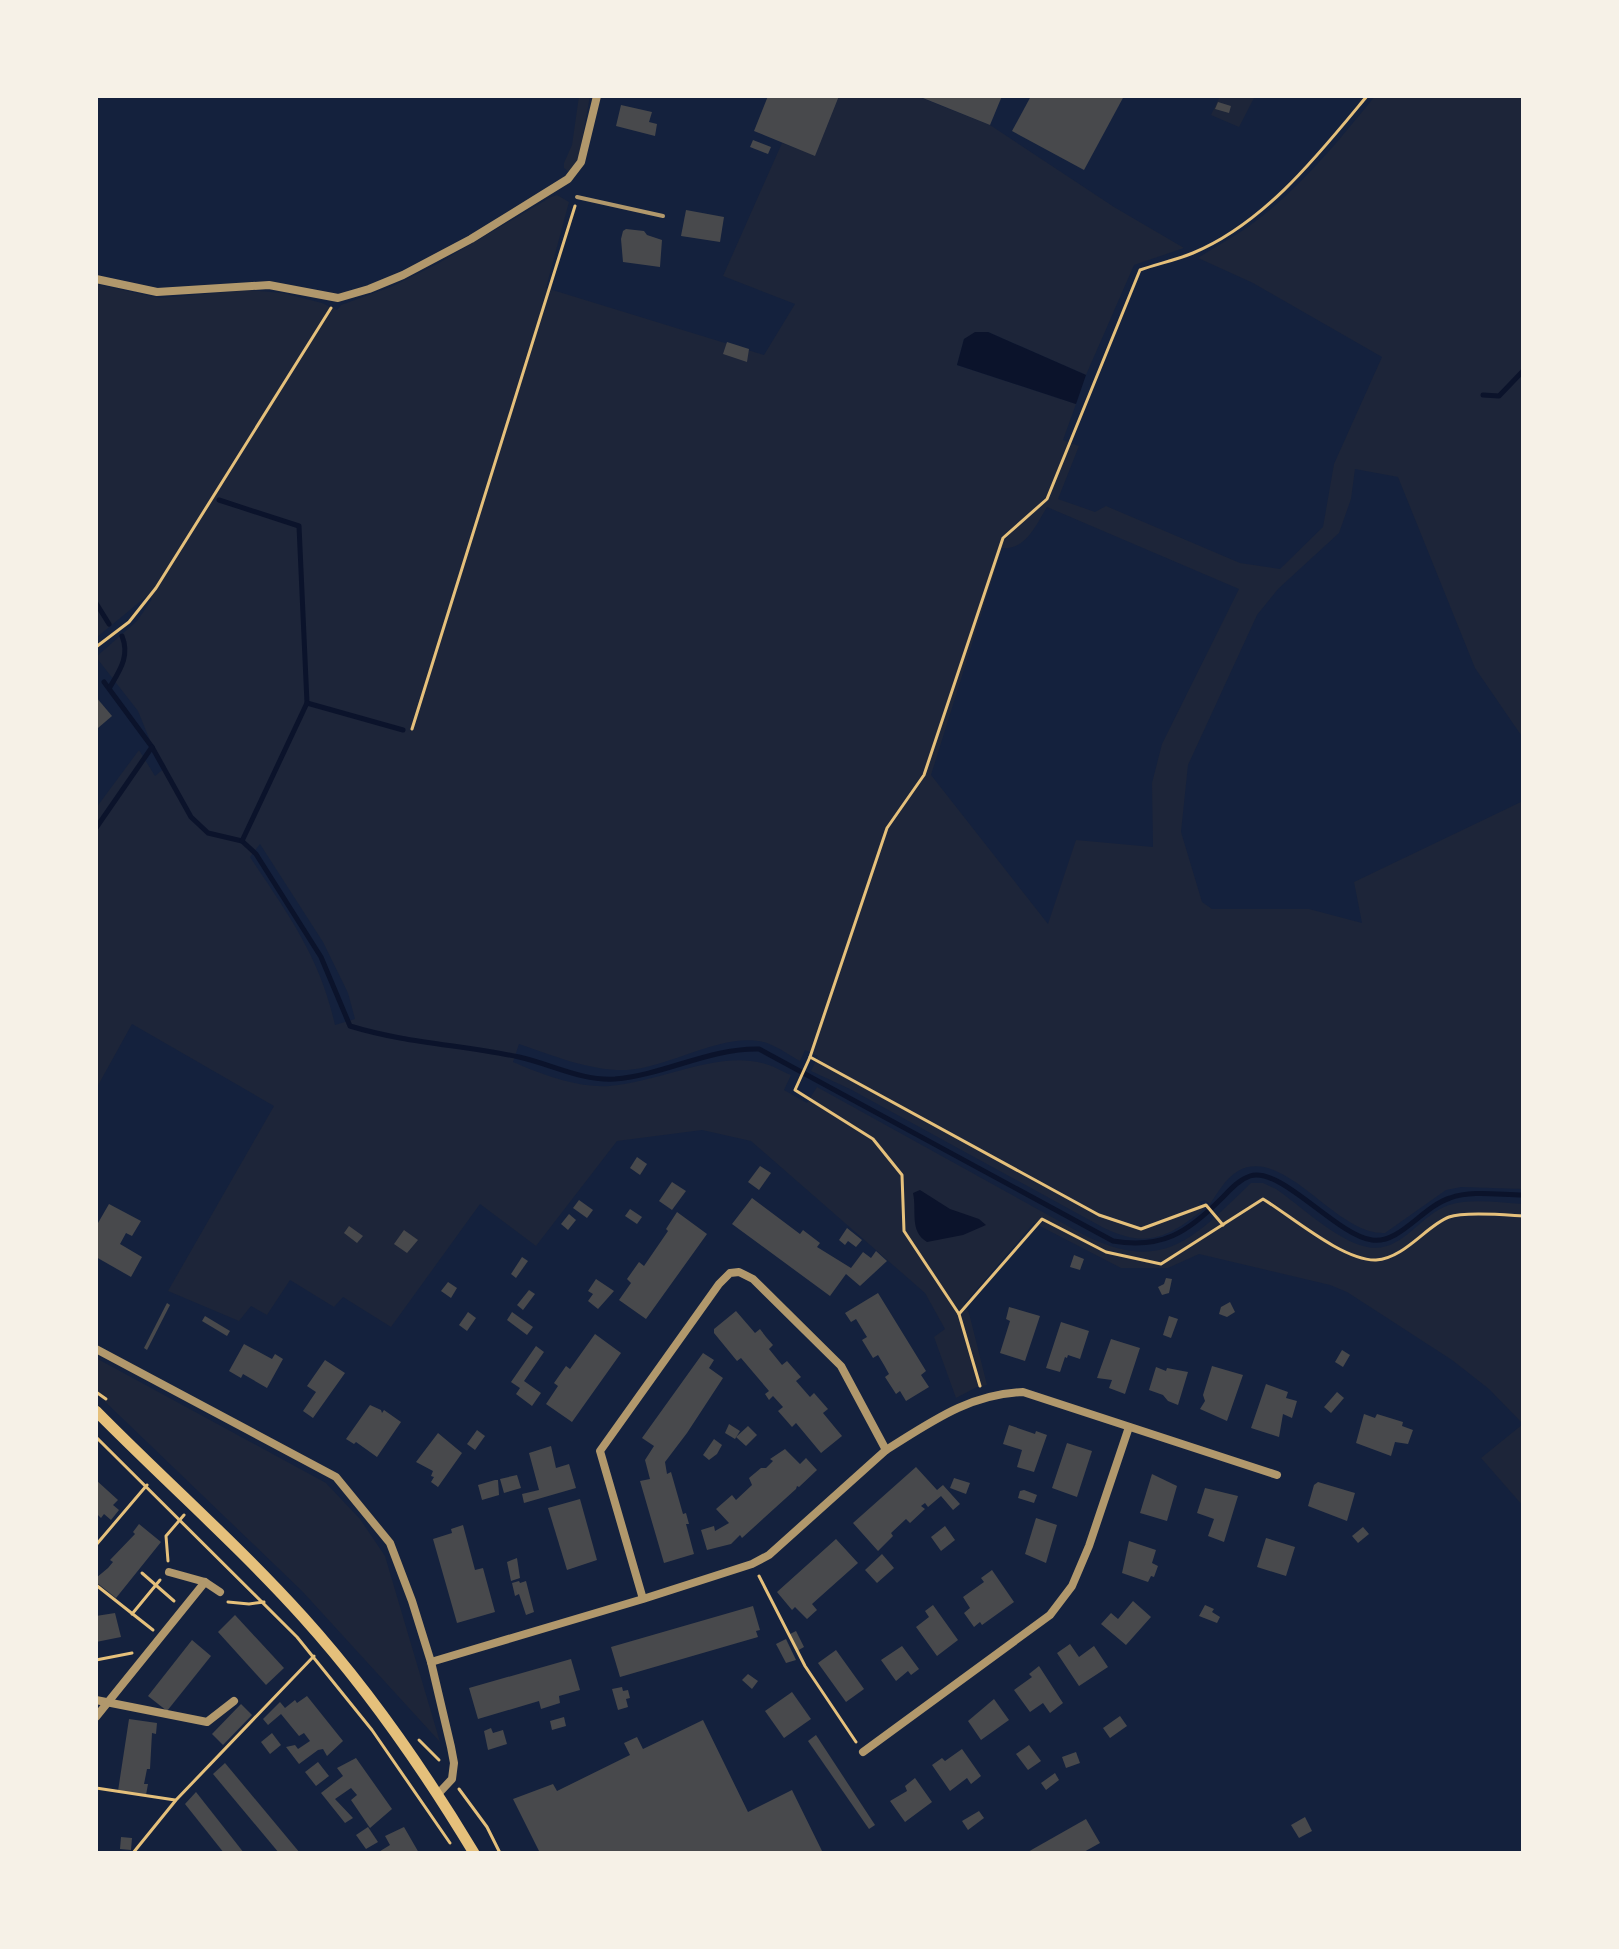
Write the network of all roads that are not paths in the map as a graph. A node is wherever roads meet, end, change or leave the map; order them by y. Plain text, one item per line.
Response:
1 (597, 96) edge
2 (577, 197) road end
3 (663, 216) dead end
4 (96, 279) edge
5 (96, 1349) edge
6 (96, 1411) edge
7 (1129, 1427) junction
8 (886, 1450) junction
9 (1277, 1475) dead end
10 (169, 1572) road end
11 (205, 1582) junction
12 (220, 1592) road end
13 (643, 1599) junction
14 (431, 1662) junction
15 (96, 1700) edge
16 (234, 1701) dead end
17 (107, 1704) junction
18 (96, 1717) edge
19 (863, 1752) road end
20 (438, 1794) junction
21 (474, 1853) edge

1 - 4 street
2 - 3 lane
5 - 14 street
6 - 20 main road
7 - 8 street
7 - 9 street
7 - 19 street
8 - 13 street
8 - 13 street
10 - 11 street
11 - 12 street
11 - 17 street
13 - 14 street
14 - 20 street
15 - 17 street
16 - 17 street
17 - 18 street
20 - 21 main road

